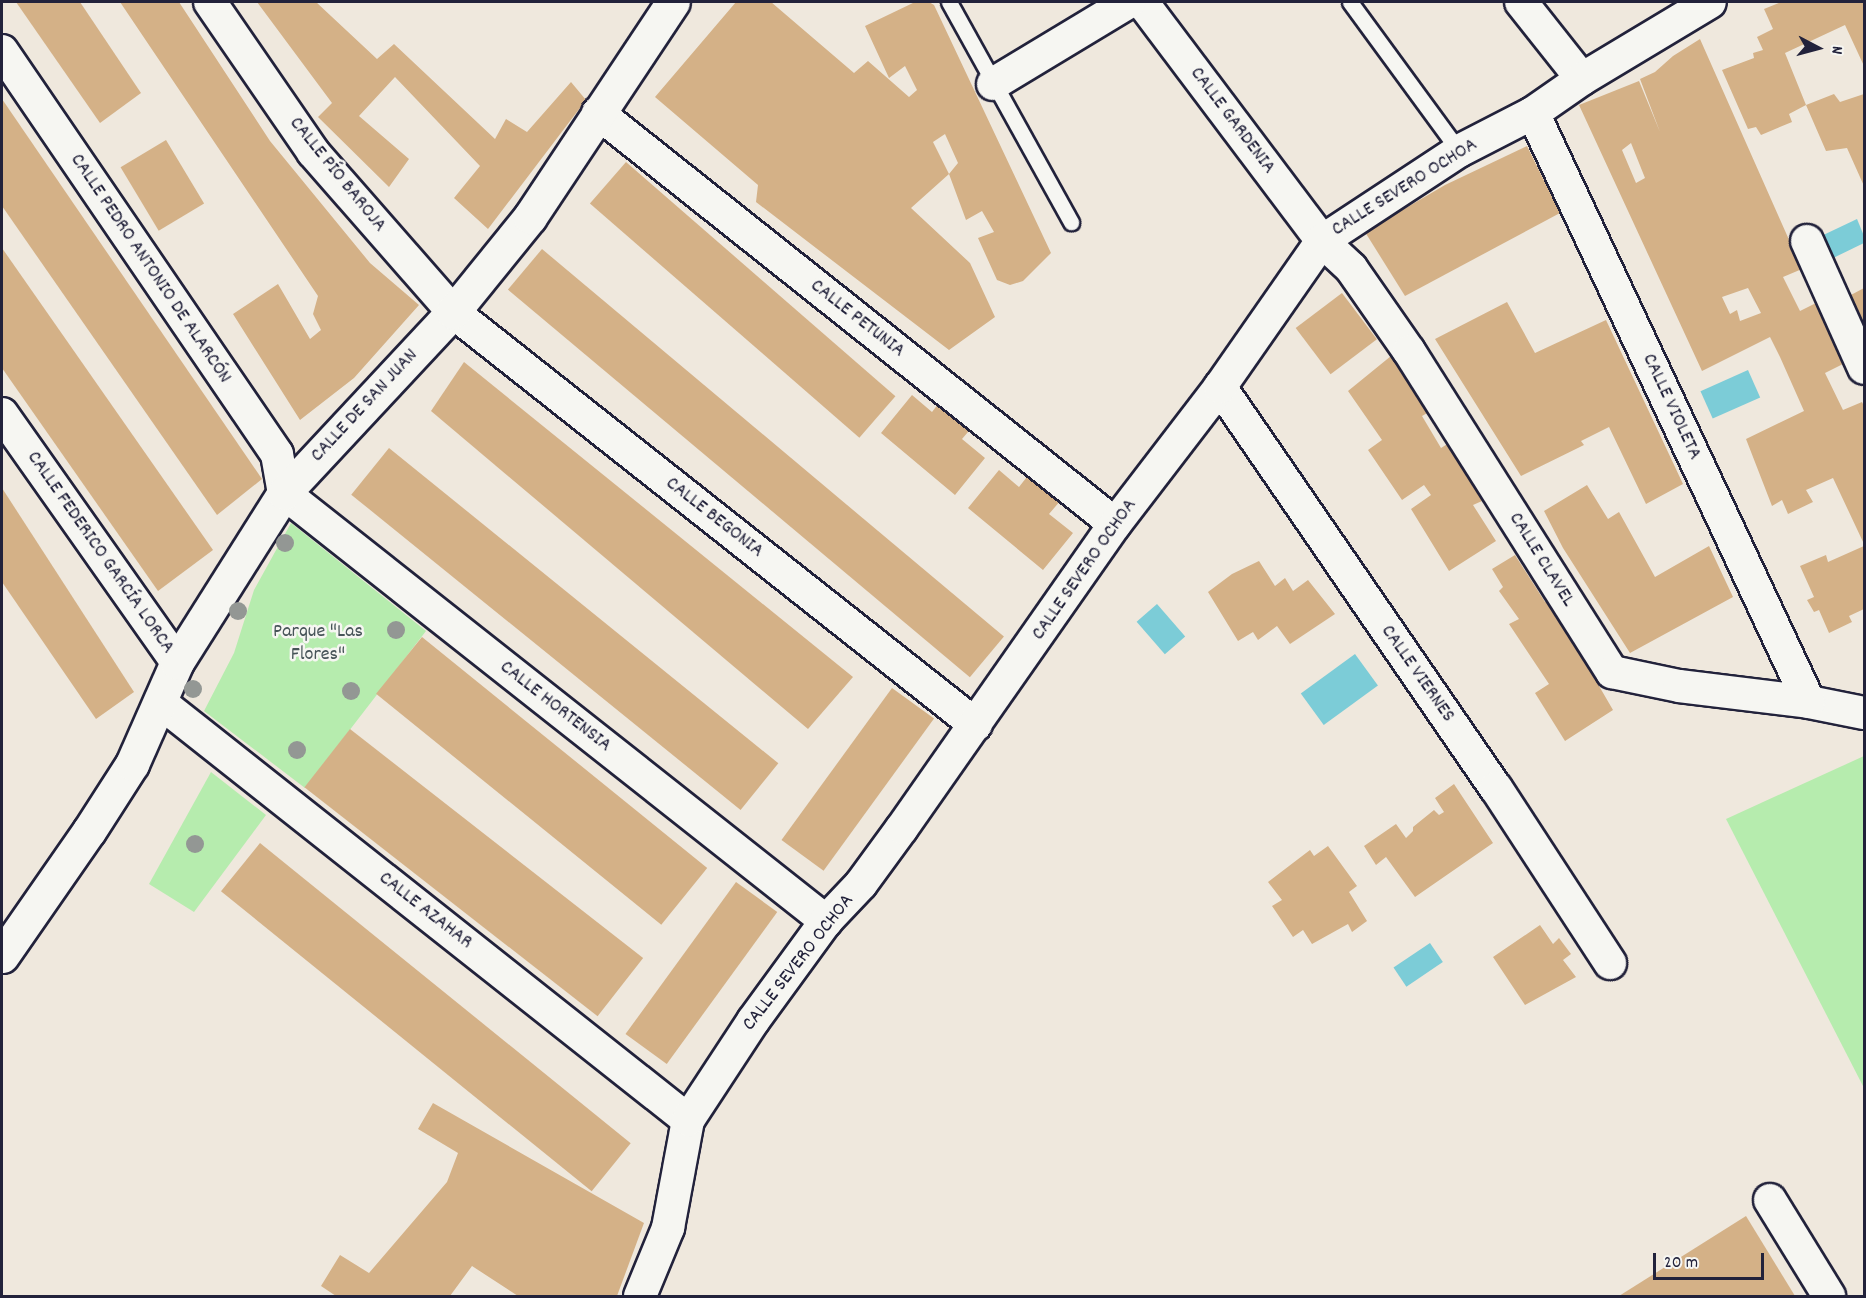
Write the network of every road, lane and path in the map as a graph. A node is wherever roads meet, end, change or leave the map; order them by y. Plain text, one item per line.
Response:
1 (210, 2) edge
2 (673, 2) edge
3 (949, 2) edge
4 (1129, 2) edge
5 (1142, 2) edge
6 (1350, 2) edge
7 (1521, 2) edge
8 (1710, 2) edge
9 (2, 51) edge
10 (1582, 79) junction
11 (993, 84) junction
12 (598, 113) junction
13 (1533, 113) junction
14 (1459, 151) junction
15 (1071, 222) dead end
16 (1322, 241) junction
17 (1807, 241) dead end
18 (453, 312) junction
19 (1864, 368) edge
20 (1220, 387) junction
21 (2, 414) edge
22 (284, 493) junction
23 (1115, 524) junction
24 (177, 662) junction
25 (1809, 702) junction
26 (161, 704) junction
27 (1864, 712) edge
28 (976, 725) junction
29 (826, 921) junction
30 (2, 956) edge
31 (1610, 963) dead end
32 (688, 1120) junction
33 (1770, 1200) dead end
34 (640, 1296) edge
35 (1829, 1296) edge

1 - 18 street, CALLE PÍO BAROJA
2 - 12 street, CALLE DE SAN JUAN
3 - 11 lane
4 - 11 street
5 - 16 street, CALLE GARDENIA
6 - 14 lane
7 - 10 street
8 - 10 street, CALLE SEVERO OCHOA
9 - 22 street, CALLE PEDRO ANTONIO DE ALARCÓN
10 - 13 street, CALLE SEVERO OCHOA
11 - 15 lane
12 - 18 street, CALLE DE SAN JUAN
12 - 23 street, CALLE PETUNIA
13 - 14 street, CALLE SEVERO OCHOA
13 - 25 street, CALLE VIOLETA
14 - 16 street, CALLE SEVERO OCHOA
16 - 20 street, CALLE SEVERO OCHOA
16 - 25 street, CALLE CLAVEL
17 - 19 street
18 - 22 street, CALLE DE SAN JUAN
18 - 28 street, CALLE BEGONIA
20 - 23 street, CALLE SEVERO OCHOA
20 - 31 street, CALLE VIERNES
21 - 24 street, CALLE FEDERICO GARCÍA LORCA
22 - 24 street, CALLE DE SAN JUAN
22 - 29 street, CALLE HORTENSIA
23 - 28 street, CALLE SEVERO OCHOA
24 - 26 street, CALLE DE SAN JUAN
25 - 27 street, CALLE CLAVEL
26 - 30 street, CALLE DE SAN JUAN
26 - 32 street, CALLE AZAHAR
28 - 29 street, CALLE SEVERO OCHOA
29 - 32 street, CALLE SEVERO OCHOA
32 - 34 street, CALLE SEVERO OCHOA
33 - 35 street

